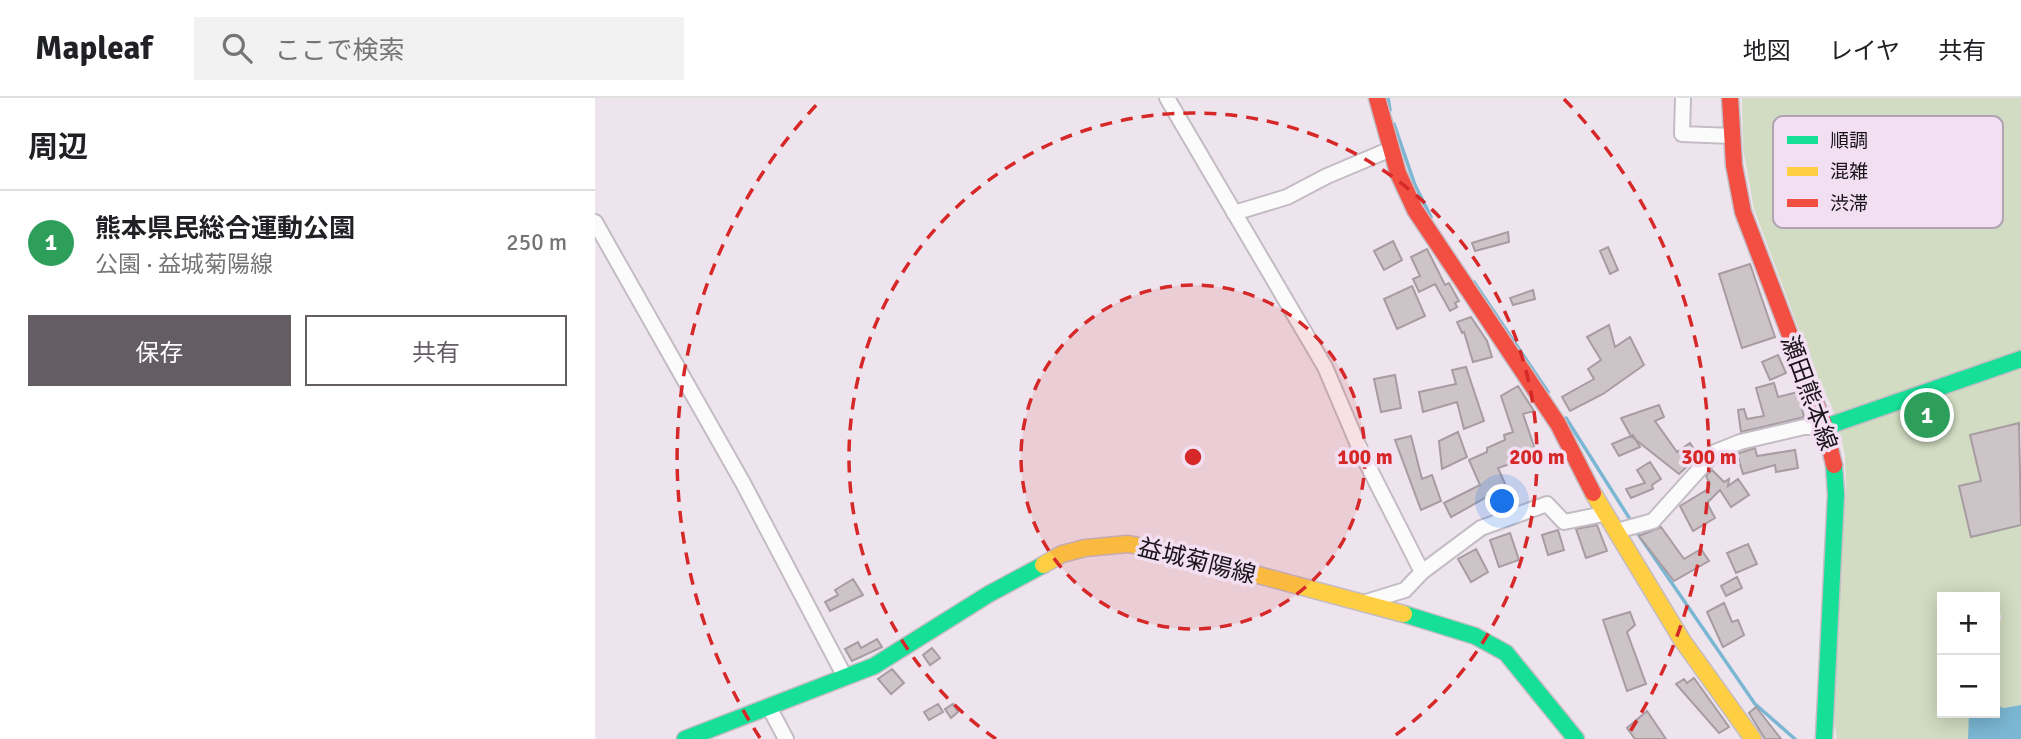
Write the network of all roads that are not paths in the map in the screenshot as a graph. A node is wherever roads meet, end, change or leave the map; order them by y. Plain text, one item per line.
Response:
1 (1167, 98) edge
2 (1377, 98) edge
3 (1683, 98) edge
4 (1730, 98) edge
5 (1732, 136) junction
6 (1391, 149) junction
7 (1234, 213) junction
8 (595, 222) edge
9 (2021, 359) edge
10 (1825, 427) junction
11 (1604, 514) junction
12 (1617, 531) junction
13 (1422, 572) junction
14 (1366, 602) junction
15 (845, 677) junction
16 (769, 707) junction
17 (685, 739) edge
18 (786, 739) edge
19 (1576, 739) edge
20 (1753, 739) edge
21 (1824, 739) edge

1 - 7 street
2 - 6 main road
3 - 5 street
4 - 5 main road, 瀬田熊本線
5 - 10 main road, 瀬田熊本線
6 - 7 street
6 - 11 main road
7 - 13 street
8 - 15 street
9 - 10 main road
10 - 12 street
10 - 21 main road, 瀬田熊本線
11 - 12 main road
11 - 13 street
12 - 20 main road
13 - 14 street
14 - 15 main road, 益城菊陽線
14 - 19 main road, 益城菊陽線
15 - 16 main road, 益城菊陽線
16 - 17 main road, 益城菊陽線
16 - 18 street

